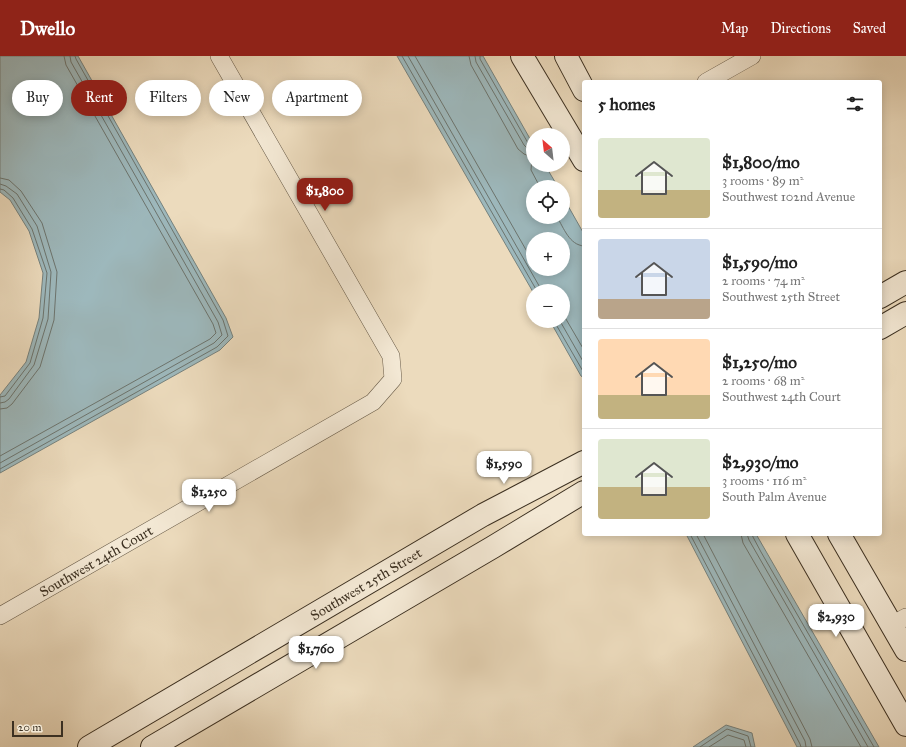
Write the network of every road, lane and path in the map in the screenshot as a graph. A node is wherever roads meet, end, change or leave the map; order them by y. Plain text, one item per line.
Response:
1 (219, 56) edge
2 (522, 56) edge
3 (566, 56) edge
4 (752, 56) edge
5 (710, 80) edge
6 (582, 86) edge
7 (582, 157) edge
8 (906, 282) edge
9 (882, 296) edge
10 (906, 313) edge
11 (882, 327) edge
12 (582, 463) edge
13 (582, 493) edge
14 (798, 536) edge
15 (841, 536) edge
16 (0, 616) edge
17 (899, 621) edge
18 (906, 650) edge
19 (906, 725) edge
20 (89, 747) edge
21 (152, 747) edge

1 - 16 street, Southwest 24th Court
2 - 7 street
3 - 6 street
4 - 5 street
8 - 9 street
10 - 11 street
12 - 20 street, Southwest 25th Street
13 - 21 street
14 - 19 street
15 - 17 street
17 - 18 street

